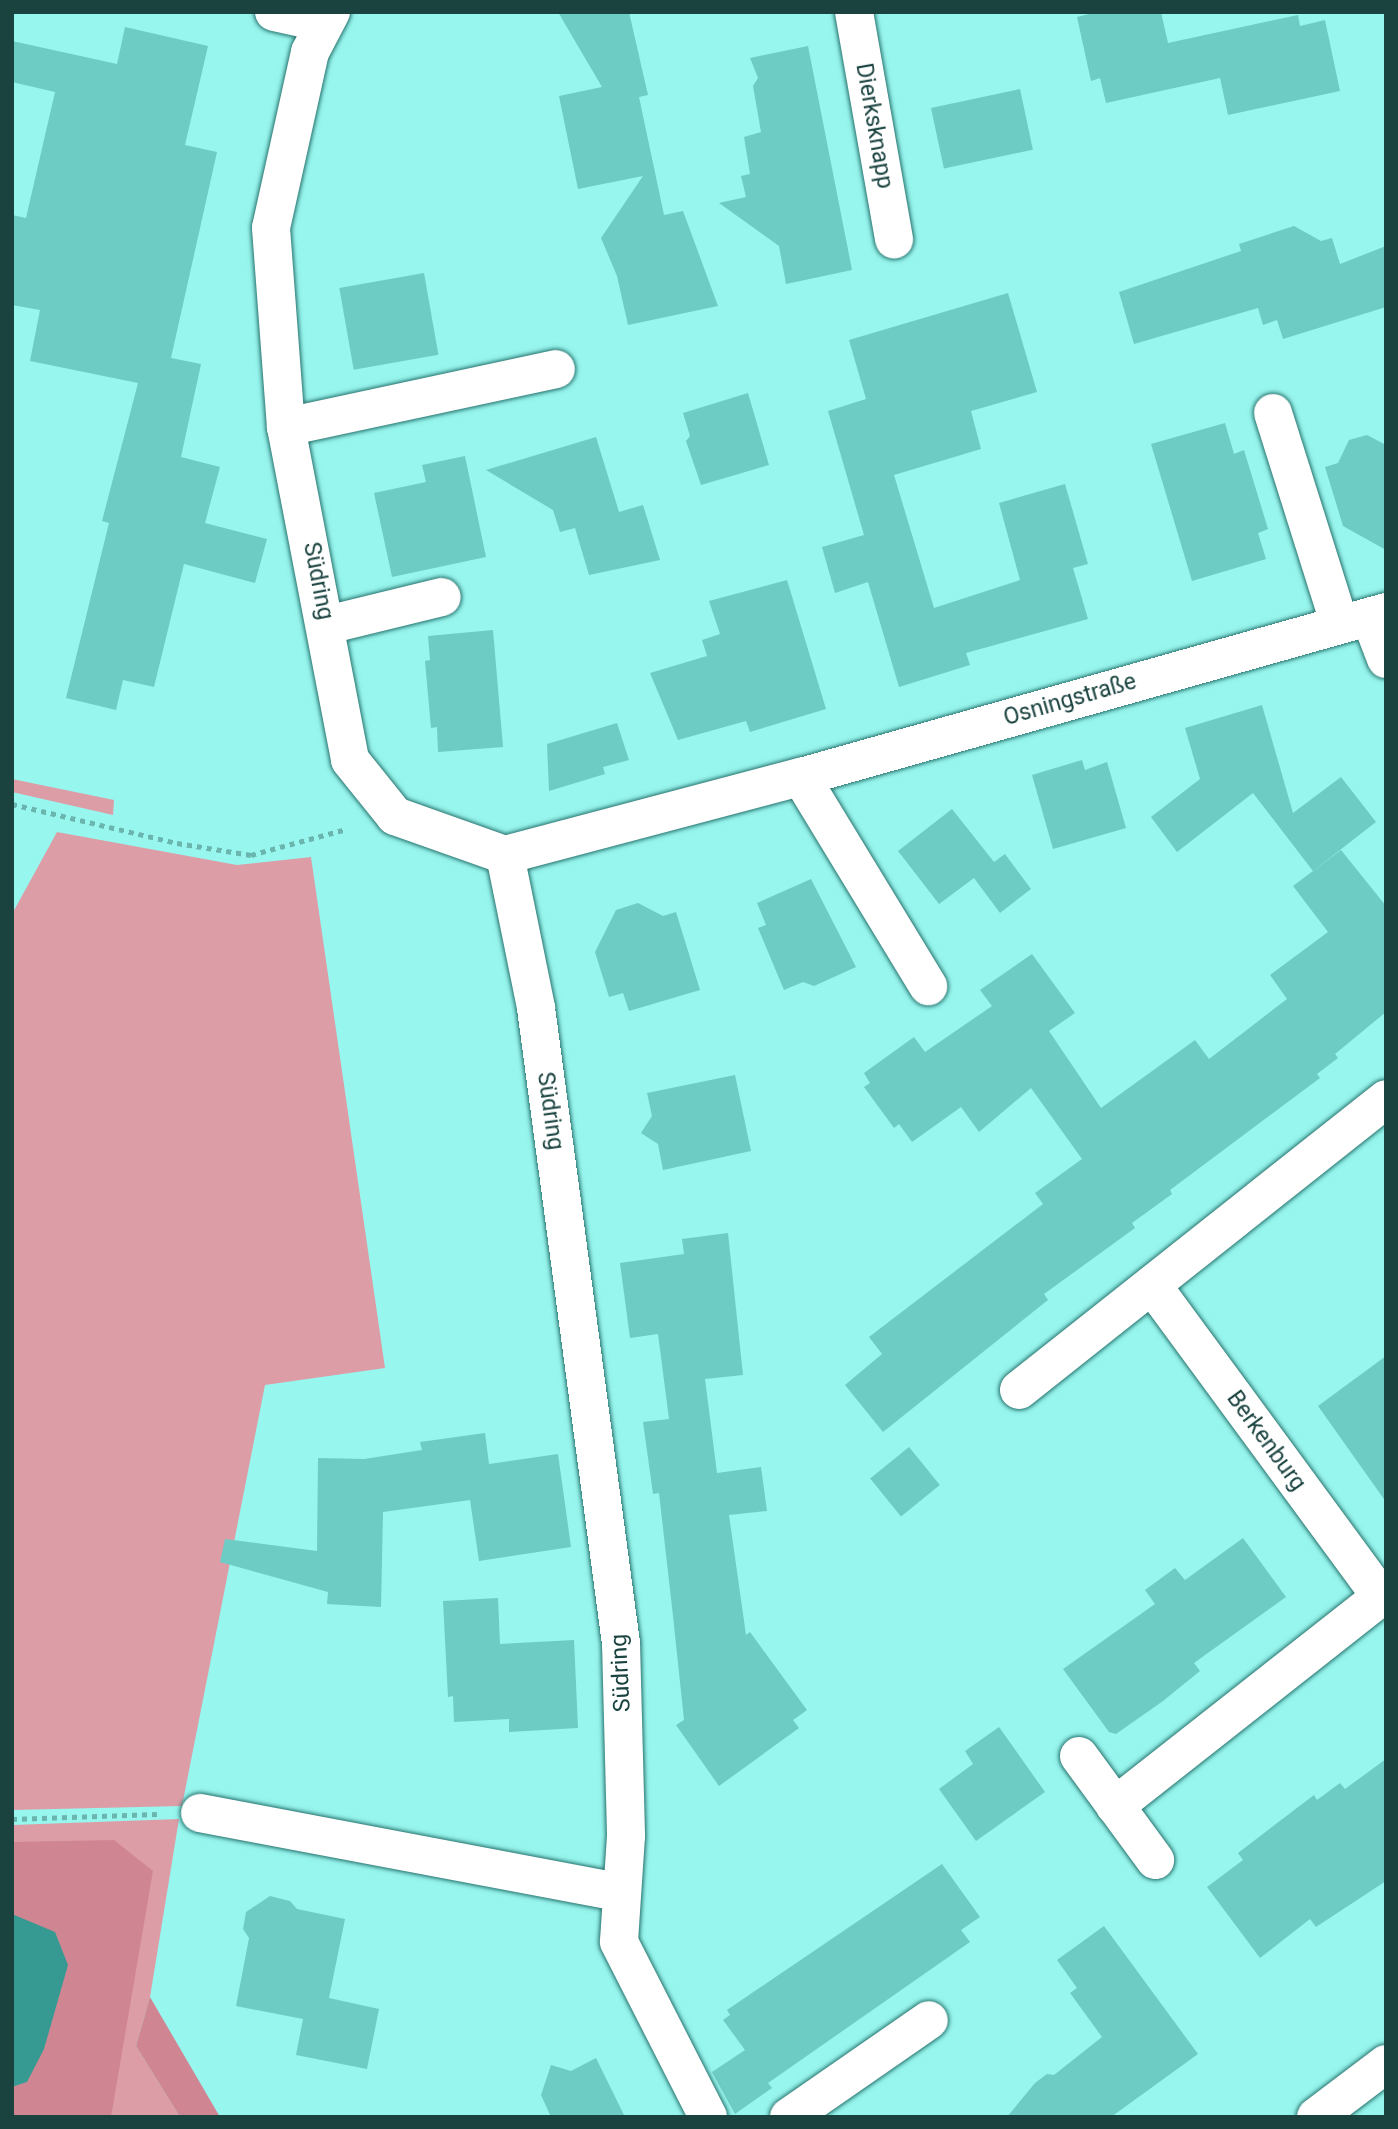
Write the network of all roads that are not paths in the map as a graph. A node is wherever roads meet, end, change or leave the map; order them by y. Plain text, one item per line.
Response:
1 (274, 12) edge
2 (854, 12) edge
3 (327, 17) edge
4 (894, 240) dead end
5 (556, 369) dead end
6 (1273, 413) dead end
7 (286, 428) junction
8 (442, 597) dead end
9 (1365, 618) edge
10 (327, 625) junction
11 (1386, 659) edge
12 (802, 777) junction
13 (505, 855) junction
14 (929, 986) dead end
15 (1386, 1099) edge
16 (1152, 1285) junction
17 (1019, 1390) dead end
18 (1383, 1595) edge
19 (1079, 1756) dead end
20 (1115, 1806) junction
21 (200, 1813) road end
22 (1155, 1860) dead end
23 (619, 1892) junction
24 (929, 2020) dead end
25 (1386, 2064) edge
26 (708, 2117) edge
27 (789, 2117) edge
28 (1316, 2117) edge

1 - 3 street
2 - 4 street, Dierksknapp
3 - 7 street, Südring
5 - 7 street
6 - 9 street
7 - 10 street, Südring
8 - 10 street
9 - 11 street
9 - 12 street, Osningstraße
10 - 13 street, Südring
12 - 13 street, Osningstraße
12 - 14 street
13 - 23 street, Südring
15 - 16 street
16 - 17 street
16 - 18 street, Berkenburg
18 - 20 street, Berkenburg
19 - 20 street
20 - 22 street
21 - 23 street
23 - 26 street, Südring
24 - 27 street
25 - 28 street

